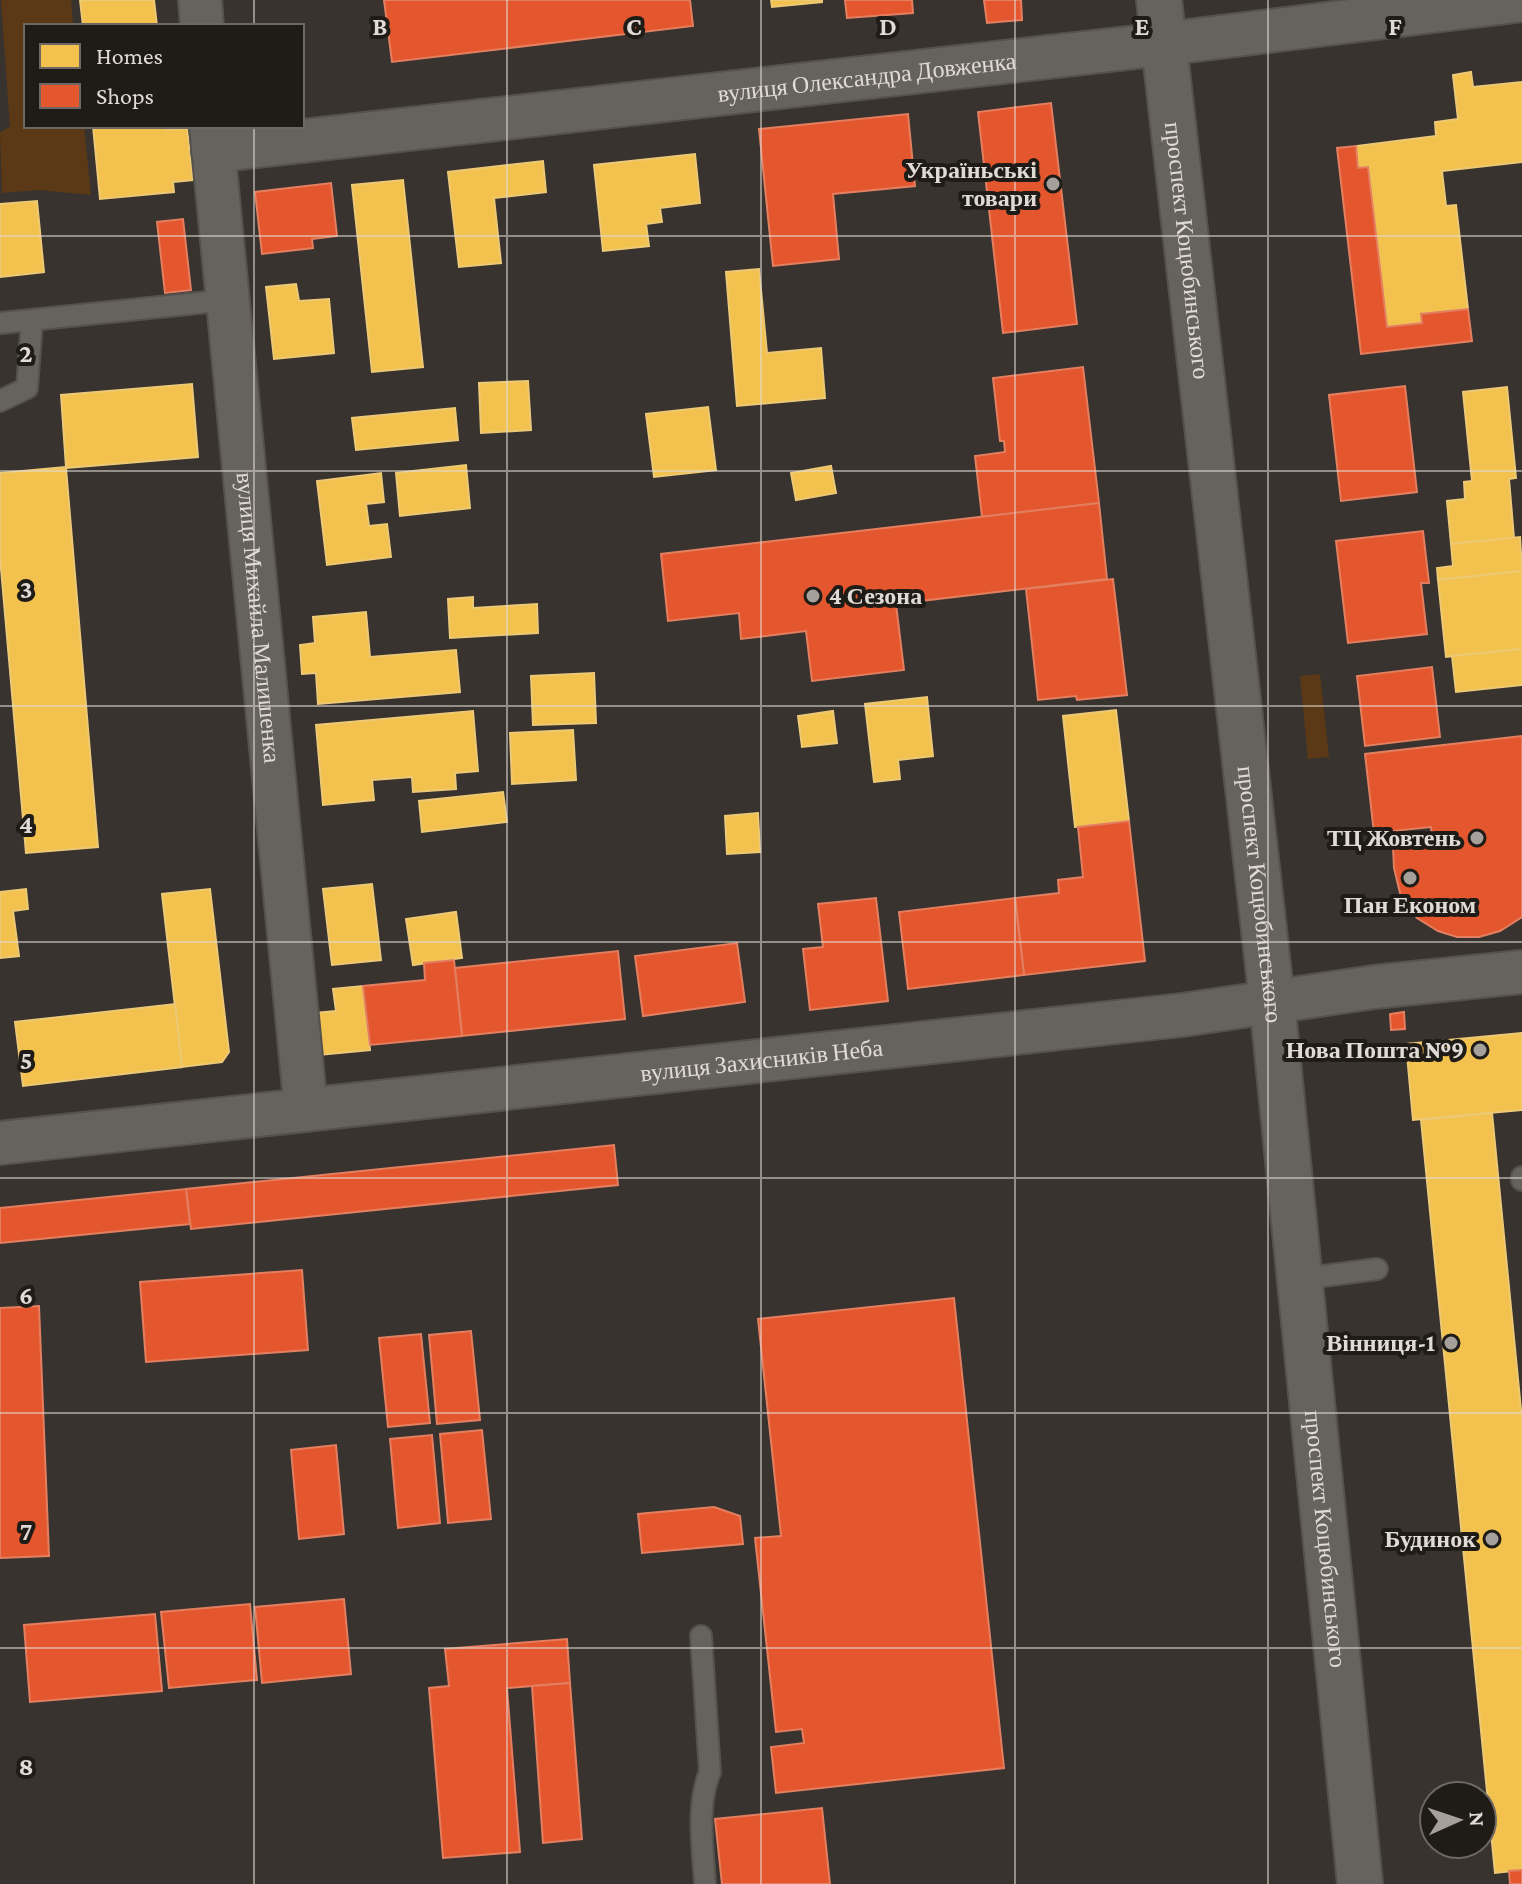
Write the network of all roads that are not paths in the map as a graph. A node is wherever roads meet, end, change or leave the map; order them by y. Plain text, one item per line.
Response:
1 (200, 0) edge
2 (1159, 0) edge
3 (1522, 0) edge
4 (202, 24) edge
5 (1163, 44) junction
6 (212, 139) edge
7 (228, 300) junction
8 (32, 321) junction
9 (0, 323) edge
10 (0, 401) edge
11 (1522, 972) edge
12 (1272, 1001) junction
13 (306, 1110) junction
14 (0, 1143) edge
15 (1377, 1269) dead end
16 (1300, 1279) junction
17 (701, 1636) dead end
18 (705, 1884) edge
19 (1360, 1884) edge

1 - 4 street
2 - 5 main road, проспект Коцюбинського
3 - 5 street, вулиця Олександра Довженка
5 - 6 street, вулиця Олександра Довженка
5 - 12 main road, проспект Коцюбинського
6 - 7 street, вулиця Михайла Малишенка
7 - 8 lane
7 - 13 street, вулиця Михайла Малишенка
8 - 9 lane
8 - 10 lane
11 - 12 street, вулиця Захисників Неба
12 - 13 street, вулиця Захисників Неба
12 - 16 main road, проспект Коцюбинського
13 - 14 street, вулиця Захисників Неба
15 - 16 lane
16 - 19 main road, проспект Коцюбинського
17 - 18 lane

